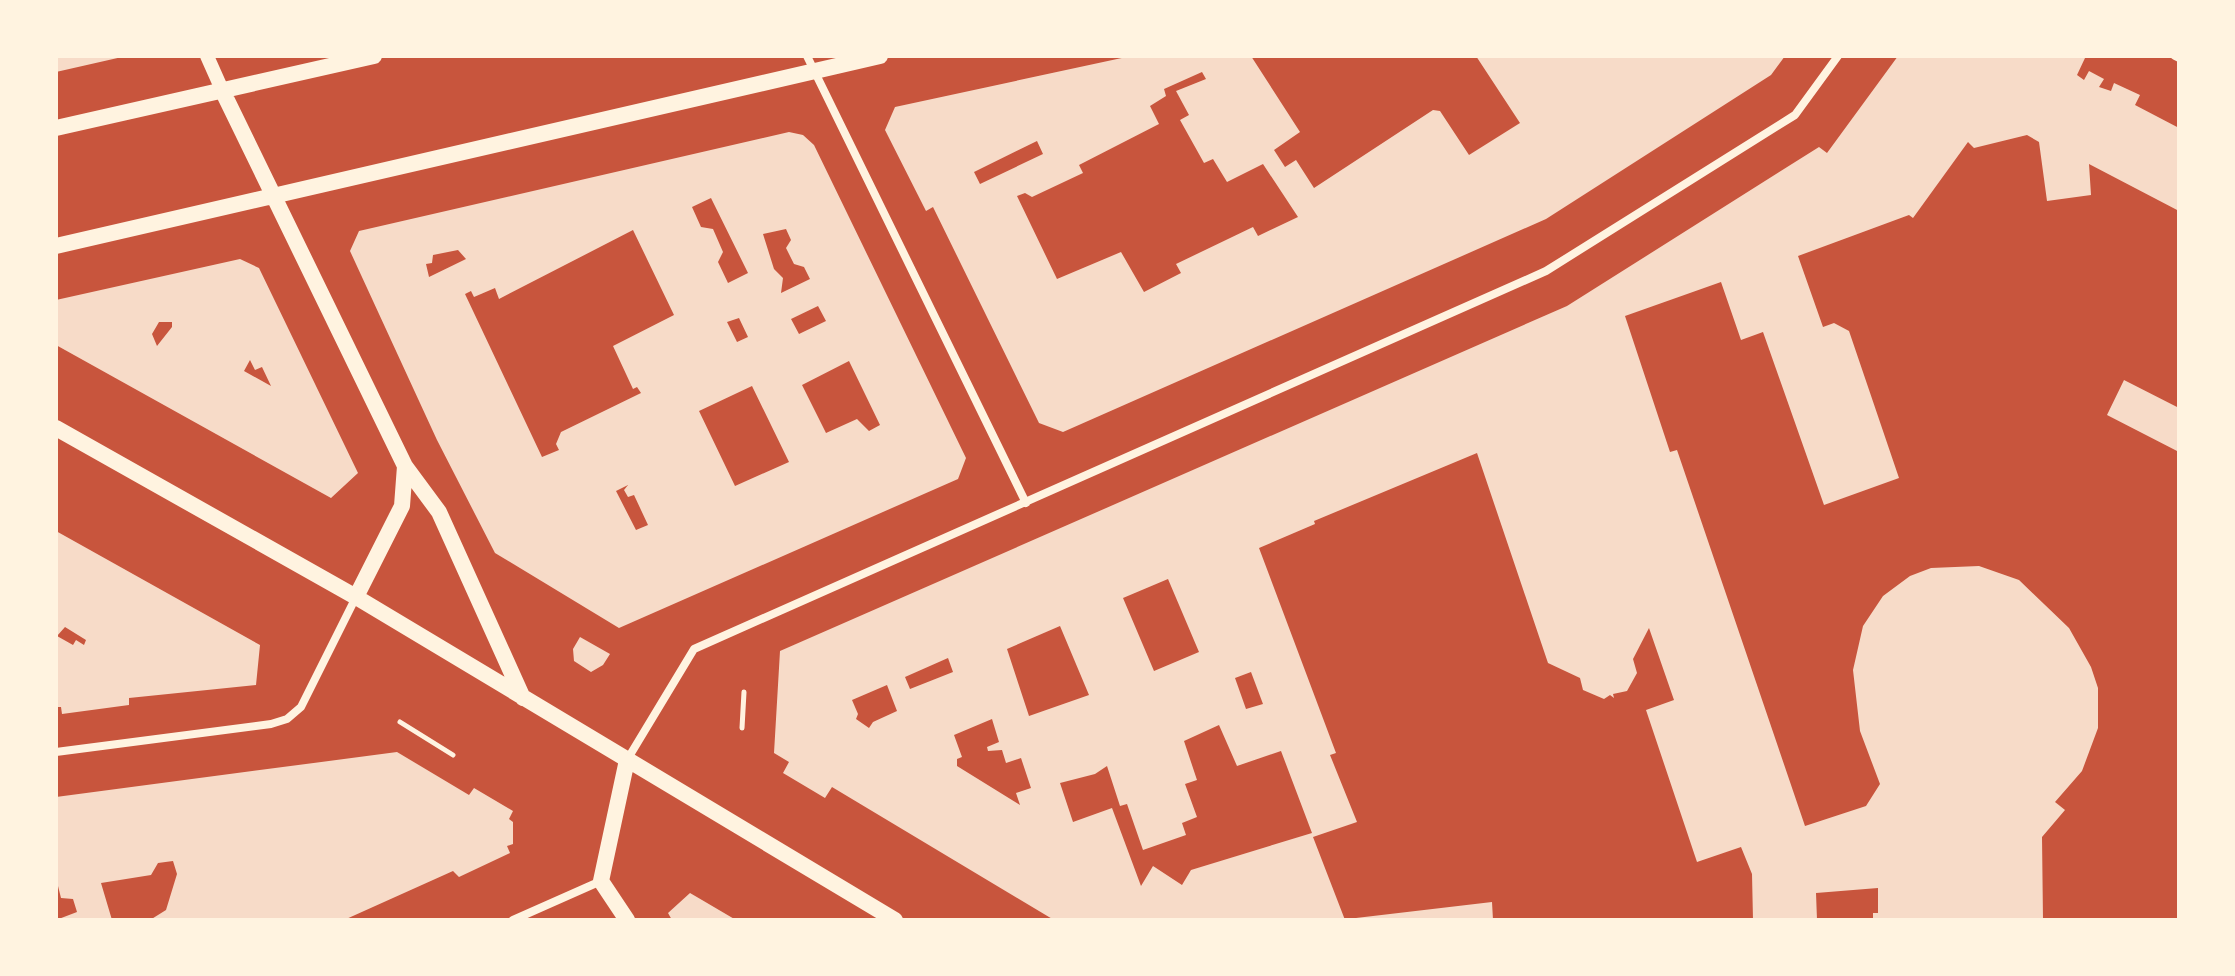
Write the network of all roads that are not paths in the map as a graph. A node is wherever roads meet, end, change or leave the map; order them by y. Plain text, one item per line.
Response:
1 (207, 56) edge
2 (374, 56) edge
3 (880, 56) edge
4 (1838, 56) edge
5 (811, 64) edge
6 (223, 92) junction
7 (56, 128) edge
8 (274, 197) junction
9 (56, 246) edge
10 (56, 428) edge
11 (405, 466) junction
12 (1026, 503) junction
13 (356, 597) junction
14 (523, 698) junction
15 (56, 752) edge
16 (627, 760) junction
17 (601, 881) junction
18 (513, 920) edge
19 (627, 920) edge
20 (895, 920) edge

1 - 6 street
2 - 6 main road
3 - 5 main road
4 - 12 street
5 - 8 main road
5 - 12 street
6 - 7 main road
6 - 8 main road
8 - 9 main road
8 - 11 main road
10 - 13 main road
11 - 13 main road
11 - 14 main road
12 - 16 street
13 - 14 main road
13 - 15 street
14 - 16 main road
16 - 17 main road
16 - 20 main road
17 - 18 street
17 - 19 main road

